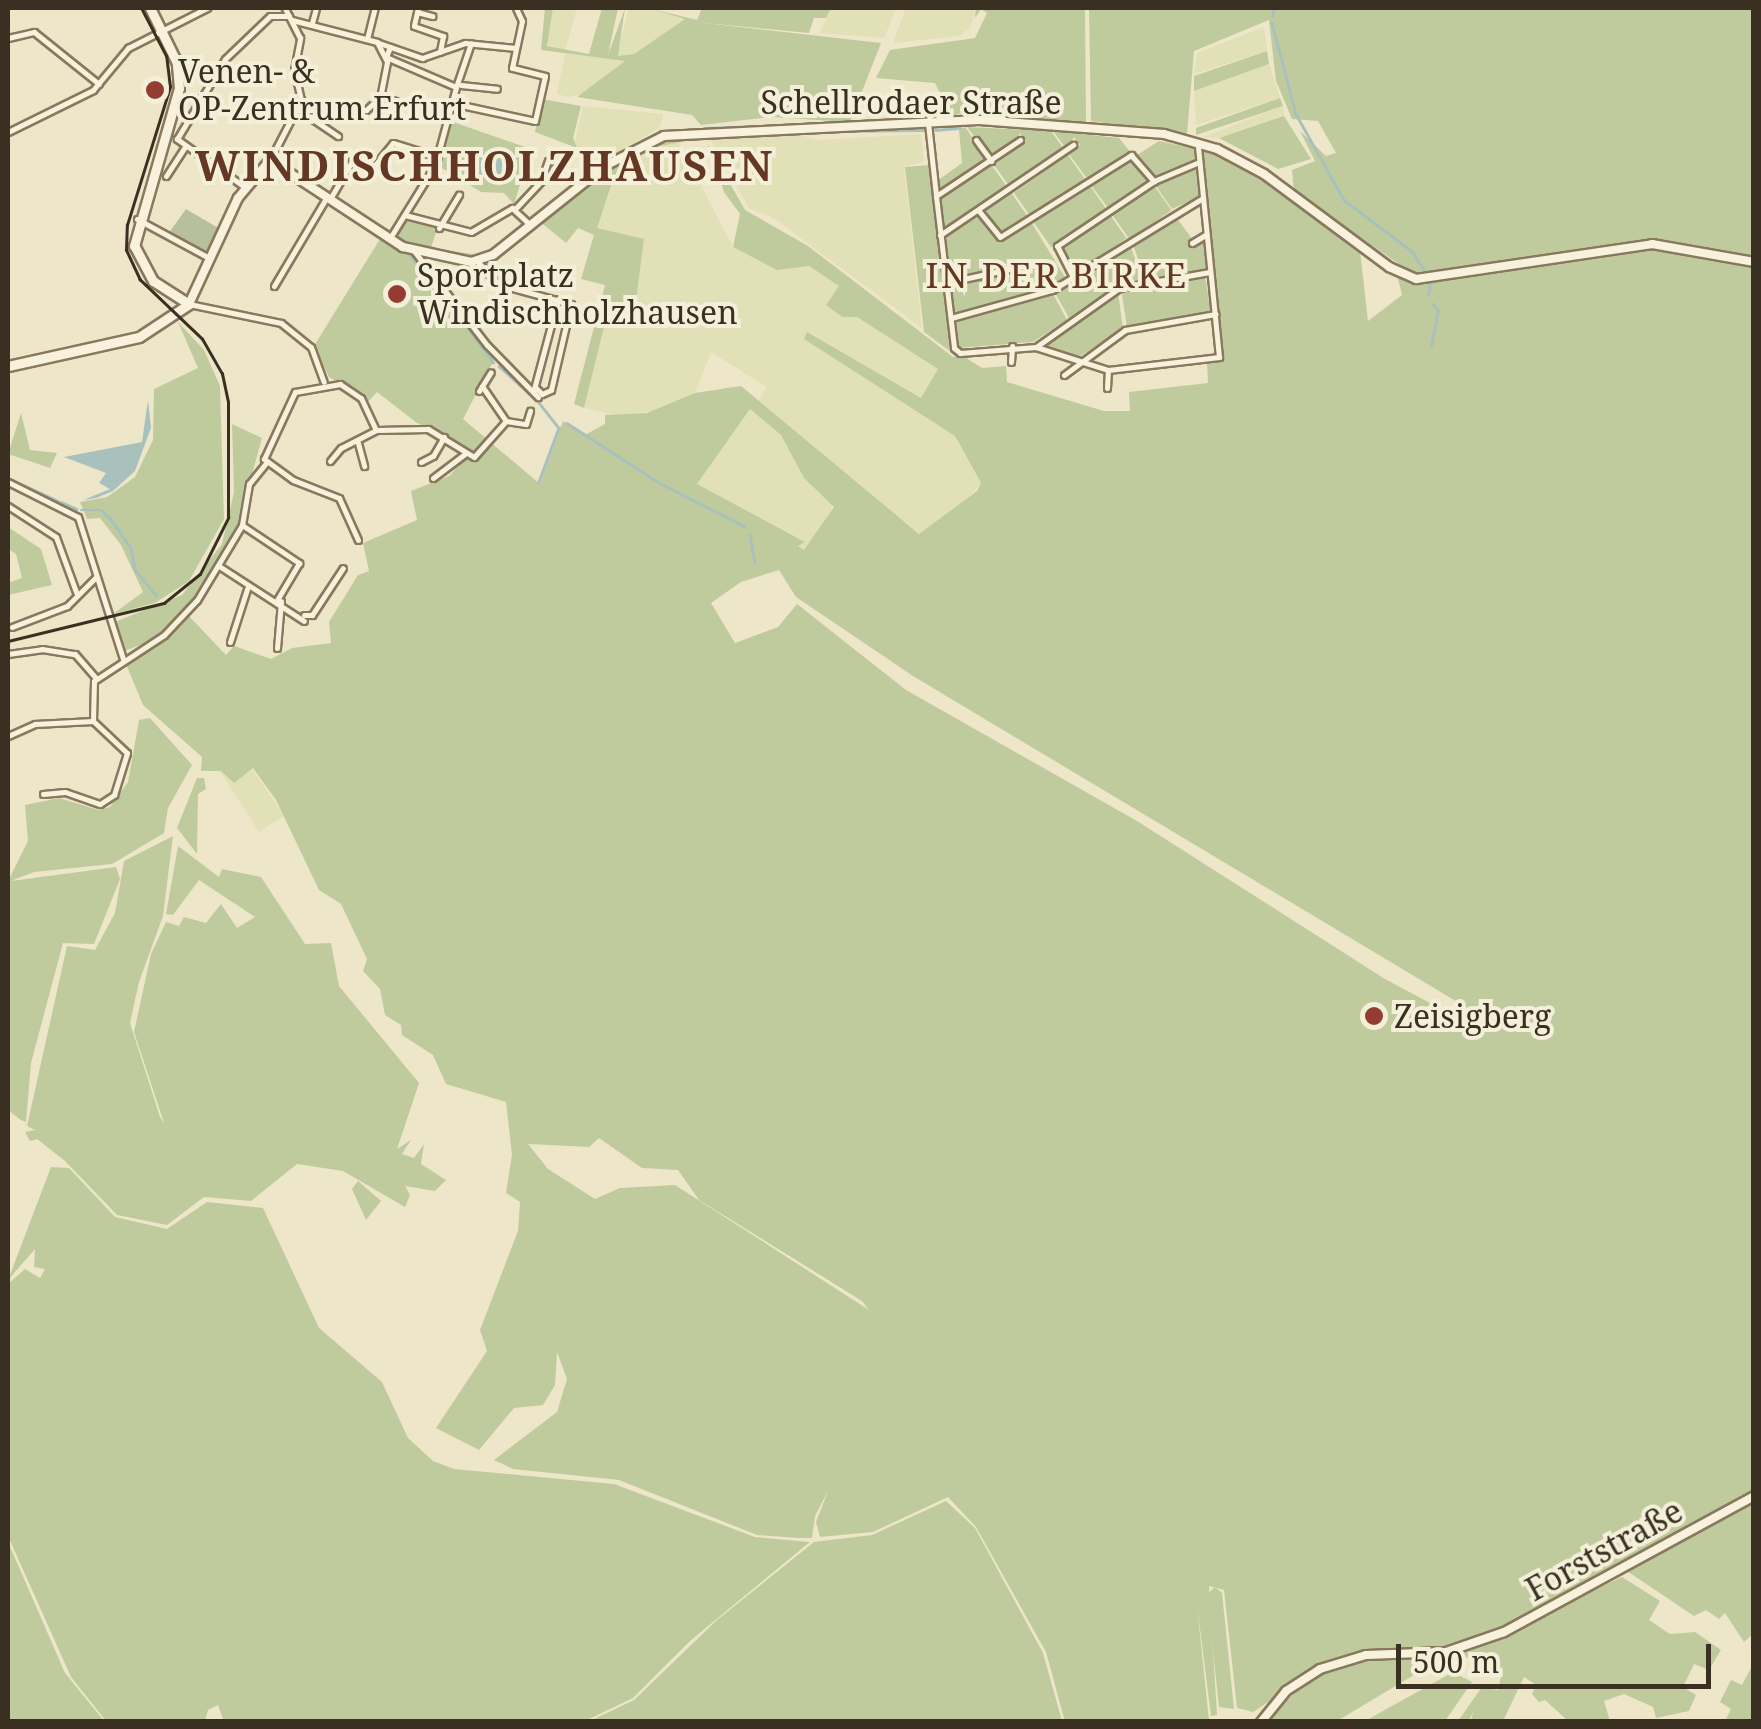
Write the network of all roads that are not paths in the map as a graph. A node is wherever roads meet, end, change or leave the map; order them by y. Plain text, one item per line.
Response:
1 (150, 8) edge
2 (207, 8) edge
3 (283, 8) edge
4 (316, 8) edge
5 (374, 8) edge
6 (516, 8) edge
7 (418, 10) edge
8 (273, 15) junction
9 (432, 16) dead end
10 (291, 18) junction
11 (312, 23) junction
12 (162, 30) junction
13 (8, 38) edge
14 (367, 39) junction
15 (377, 42) junction
16 (471, 43) junction
17 (390, 47) junction
18 (516, 48) junction
19 (440, 52) junction
20 (386, 56) junction
21 (100, 85) junction
22 (459, 86) junction
23 (497, 89) dead end
24 (380, 97) junction
25 (396, 101) dead end
26 (452, 103) junction
27 (934, 104) dead end
28 (298, 110) junction
29 (316, 114) junction
30 (928, 124) junction
31 (8, 132) edge
32 (338, 136) dead end
33 (976, 140) dead end
34 (1020, 140) dead end
35 (1198, 142) junction
36 (1074, 145) dead end
37 (186, 147) junction
38 (438, 157) junction
39 (270, 160) junction
40 (991, 161) junction
41 (560, 162) dead end
42 (1199, 162) junction
43 (166, 176) dead end
44 (1154, 181) junction
45 (246, 188) junction
46 (459, 195) dead end
47 (936, 196) junction
48 (1204, 198) junction
49 (327, 200) junction
50 (514, 209) junction
51 (979, 211) junction
52 (404, 215) junction
53 (137, 219) junction
54 (529, 224) junction
55 (439, 228) junction
56 (1208, 234) junction
57 (940, 236) junction
58 (390, 240) junction
59 (1192, 242) dead end
60 (414, 251) junction
61 (212, 260) junction
62 (477, 262) junction
63 (1754, 262) edge
64 (1023, 266) dead end
65 (1211, 272) junction
66 (1073, 276) junction
67 (946, 282) junction
68 (274, 286) dead end
69 (558, 298) junction
70 (188, 304) junction
71 (1216, 314) junction
72 (950, 318) junction
73 (1012, 346) junction
74 (1036, 347) junction
75 (1011, 362) dead end
76 (1075, 362) junction
77 (8, 366) edge
78 (1108, 370) junction
79 (490, 372) dead end
80 (1064, 375) dead end
81 (324, 382) junction
82 (1106, 388) dead end
83 (535, 392) junction
84 (530, 411) dead end
85 (506, 421) junction
86 (376, 430) junction
87 (444, 436) junction
88 (358, 443) junction
89 (466, 453) junction
90 (330, 461) dead end
91 (421, 462) dead end
92 (266, 463) junction
93 (364, 466) dead end
94 (434, 478) dead end
95 (8, 482) edge
96 (8, 506) edge
97 (242, 525) junction
98 (358, 540) dead end
99 (218, 566) junction
100 (343, 568) dead end
101 (95, 578) junction
102 (247, 588) junction
103 (76, 592) junction
104 (279, 600) junction
105 (12, 627) dead end
106 (230, 642) dead end
107 (277, 648) dead end
108 (8, 654) edge
109 (123, 660) junction
110 (96, 678) junction
111 (93, 721) junction
112 (8, 736) edge
113 (43, 794) dead end
114 (1754, 1496) edge
115 (1261, 1722) edge

1 - 12 main road
2 - 12 street
3 - 8 street
3 - 10 street
4 - 11 street
5 - 14 street
6 - 18 street
7 - 9 street
7 - 19 street
8 - 10 street
8 - 37 street
10 - 11 street
10 - 28 street
11 - 14 street
12 - 21 street
12 - 53 main road
13 - 21 street
14 - 15 street
15 - 17 street
15 - 20 street
16 - 18 street
16 - 19 street
16 - 22 street
17 - 19 street
17 - 20 street
18 - 26 street
20 - 22 street
20 - 24 street
21 - 31 street
22 - 23 street
22 - 26 street
24 - 25 street
24 - 29 street
26 - 38 street
27 - 30 street
28 - 29 street
28 - 39 street
29 - 32 street
30 - 35 street, Schellrodaer Straße
30 - 47 street
30 - 54 street, Schellrodaer Straße
33 - 40 street
34 - 40 street
35 - 42 street
35 - 63 street, Schellrodaer Straße
36 - 51 street
37 - 43 street
37 - 45 street
38 - 49 street
38 - 52 street
39 - 45 street
39 - 49 street
40 - 47 street
41 - 50 street
42 - 44 street
42 - 48 street
44 - 51 street
44 - 66 street
45 - 61 street
46 - 55 street
47 - 57 street
48 - 56 street
48 - 66 street
49 - 58 street
49 - 68 street
50 - 54 street
50 - 55 street
51 - 57 street
52 - 55 street
52 - 58 street
53 - 61 street
53 - 70 main road
54 - 62 street, Schellrodaer Straße
56 - 59 street
56 - 65 street
57 - 67 street
58 - 60 street
60 - 62 street
60 - 83 street
61 - 70 street
62 - 69 street
64 - 67 street
65 - 71 street
65 - 74 street
66 - 72 street
67 - 72 street
69 - 83 street
69 - 83 street
70 - 77 main road
70 - 81 street
71 - 76 street
71 - 78 street
72 - 73 street
73 - 74 street
73 - 75 street
74 - 76 street
76 - 78 street
76 - 80 street
78 - 82 street
79 - 85 street
81 - 86 street
81 - 92 street
84 - 85 street
85 - 89 street
86 - 87 street
86 - 88 street
87 - 89 street
87 - 91 street
88 - 90 street
88 - 93 street
89 - 94 street
92 - 97 street
92 - 98 street
95 - 101 street
96 - 103 street
97 - 99 street
97 - 104 street
99 - 102 street
99 - 109 street
100 - 104 street
101 - 103 street
101 - 109 street
102 - 104 street
102 - 106 street
103 - 105 street
104 - 107 street
108 - 110 street
109 - 110 street
110 - 111 street
111 - 112 street
111 - 113 street
114 - 115 street, Forststraße

